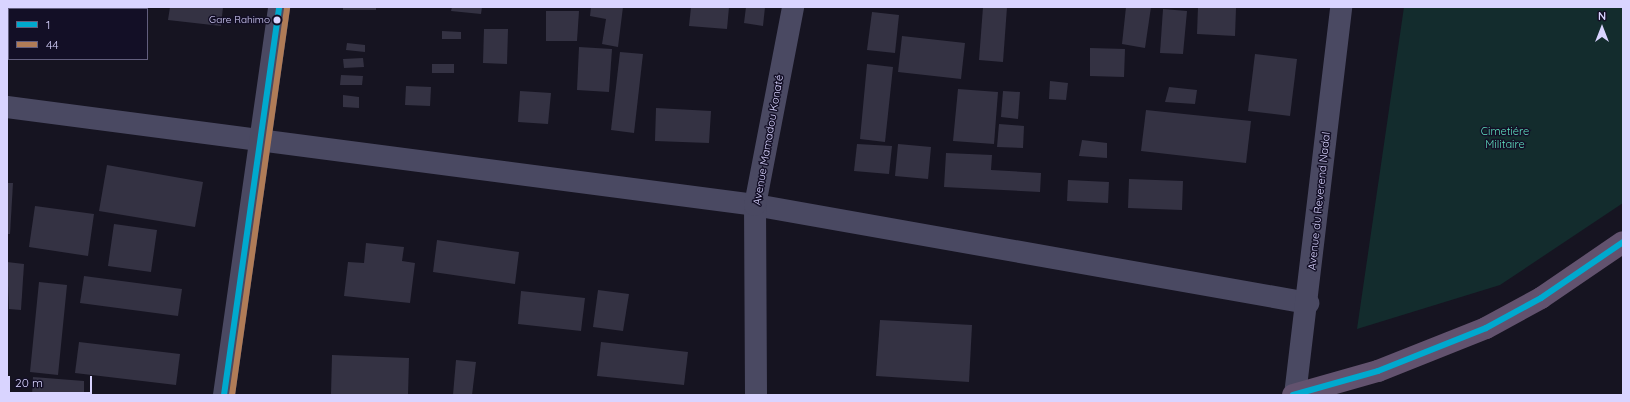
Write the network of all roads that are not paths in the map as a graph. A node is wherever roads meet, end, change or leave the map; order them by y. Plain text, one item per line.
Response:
1 (279, 7) edge
2 (793, 7) edge
3 (1341, 7) edge
4 (7, 107) edge
5 (260, 143) junction
6 (755, 205) junction
7 (1623, 242) edge
8 (1308, 303) junction
9 (224, 395) edge
10 (756, 395) edge
11 (1294, 395) edge

1 - 5 street
2 - 6 street, Avenue Mamadou Konaté
3 - 8 street, Avenue du Reverend Nadal
4 - 5 street
5 - 6 street
5 - 9 street
6 - 8 street
6 - 10 street, Avenue Mamadou Konaté
7 - 11 highway
8 - 11 street, Avenue du Reverend Nadal

